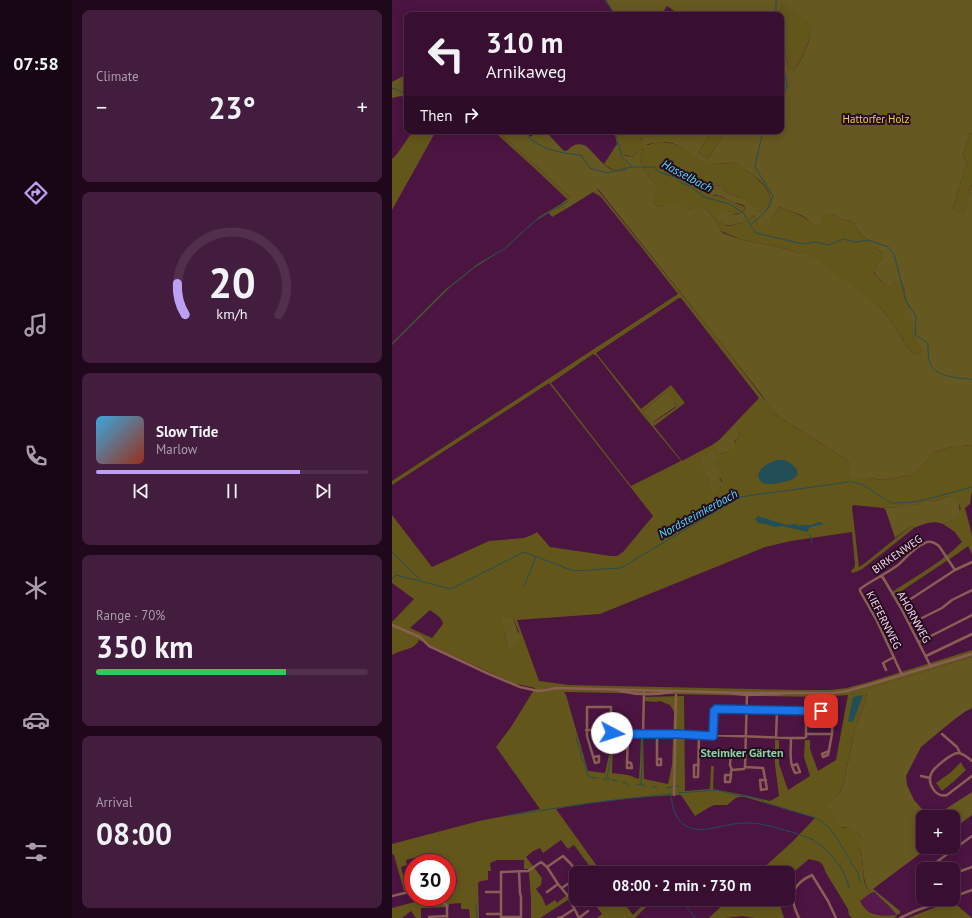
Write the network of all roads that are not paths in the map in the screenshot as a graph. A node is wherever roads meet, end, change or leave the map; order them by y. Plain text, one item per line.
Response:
1 (972, 562) edge
2 (955, 570) junction
3 (882, 576) junction
4 (860, 589) joint
5 (972, 590) edge
6 (900, 606) junction
7 (972, 615) edge
8 (910, 624) junction
9 (392, 625) edge
10 (972, 634) edge
11 (919, 642) junction
12 (972, 654) edge
13 (926, 656) junction
14 (894, 657) junction
15 (931, 667) junction
16 (886, 670) dead end
17 (902, 675) junction
18 (611, 689) junction
19 (644, 690) junction
20 (682, 691) junction
21 (644, 694) junction
22 (747, 694) junction
23 (676, 695) dead end
24 (746, 710) junction
25 (777, 710) junction
26 (806, 711) junction
27 (586, 730) junction
28 (610, 730) junction
29 (657, 734) junction
30 (675, 734) junction
31 (806, 734) junction
32 (832, 734) junction
33 (942, 734) dead end
34 (628, 735) junction
35 (644, 735) junction
36 (699, 735) junction
37 (713, 736) junction
38 (746, 737) junction
39 (776, 738) junction
40 (791, 738) junction
41 (731, 750) dead end
42 (829, 751) dead end
43 (960, 753) junction
44 (594, 757) dead end
45 (657, 759) dead end
46 (972, 761) edge
47 (627, 762) dead end
48 (698, 765) junction
49 (792, 766) dead end
50 (744, 768) junction
51 (732, 770) junction
52 (731, 775) dead end
53 (921, 776) dead end
54 (972, 776) edge
55 (930, 778) junction
56 (766, 780) dead end
57 (674, 795) dead end
58 (972, 836) edge
59 (937, 862) edge
60 (572, 866) edge
61 (547, 867) junction
62 (972, 867) edge
63 (519, 871) junction
64 (960, 871) edge
65 (569, 883) edge
66 (558, 884) junction
67 (562, 888) junction
68 (972, 890) edge
69 (404, 892) edge
70 (486, 892) dead end
71 (501, 892) junction
72 (547, 892) dead end
73 (392, 894) edge
74 (960, 894) edge
75 (447, 906) edge
76 (929, 906) edge
77 (574, 909) junction
78 (588, 911) dead end
79 (487, 914) dead end
80 (501, 916) edge
81 (429, 917) dead end
82 (447, 917) edge
83 (558, 918) edge
84 (579, 918) edge
85 (799, 918) edge
86 (836, 918) edge
87 (900, 918) edge

1 - 2 street
2 - 3 street, BIRKENWEG
2 - 6 street
3 - 4 street, BIRKENWEG
3 - 6 street, AHORNWEG
4 - 14 street, KIEFERNWEG
5 - 8 street
6 - 8 street, AHORNWEG
7 - 11 street
8 - 11 street, AHORNWEG
9 - 18 street
10 - 13 street
11 - 13 street, AHORNWEG
12 - 15 street
13 - 15 street, AHORNWEG
14 - 16 street, KIEFERNWEG
14 - 17 street, KIEFERNWEG
15 - 17 street
17 - 22 street
18 - 19 street
18 - 21 street
19 - 20 street
19 - 21 street
20 - 21 street
20 - 22 street
21 - 35 street
22 - 24 street
23 - 30 street
24 - 25 street
24 - 37 street
24 - 38 street
25 - 26 street
25 - 39 street
26 - 31 street
26 - 32 street
27 - 28 street
27 - 28 street
27 - 44 street
28 - 34 street
29 - 30 street
29 - 35 street
29 - 45 street
30 - 36 street
30 - 57 street
31 - 32 street
31 - 40 street
32 - 42 street
33 - 43 street
34 - 35 street
34 - 47 street
36 - 37 street
36 - 48 street
37 - 38 street
38 - 39 street
38 - 50 street
39 - 40 street
40 - 49 street
41 - 51 street
43 - 46 street
43 - 55 street
48 - 48 street
50 - 51 street
50 - 56 street
51 - 52 street
53 - 55 street
54 - 55 street
58 - 59 street
60 - 61 street
61 - 63 street
61 - 66 street
62 - 64 street
63 - 71 street
63 - 80 street
65 - 67 street
66 - 67 street
66 - 72 street
67 - 77 street
68 - 74 street
69 - 73 street
70 - 71 street
71 - 80 street
75 - 82 street
76 - 87 street
77 - 83 street
77 - 84 street
78 - 84 street
79 - 80 street
81 - 82 street
85 - 86 street

